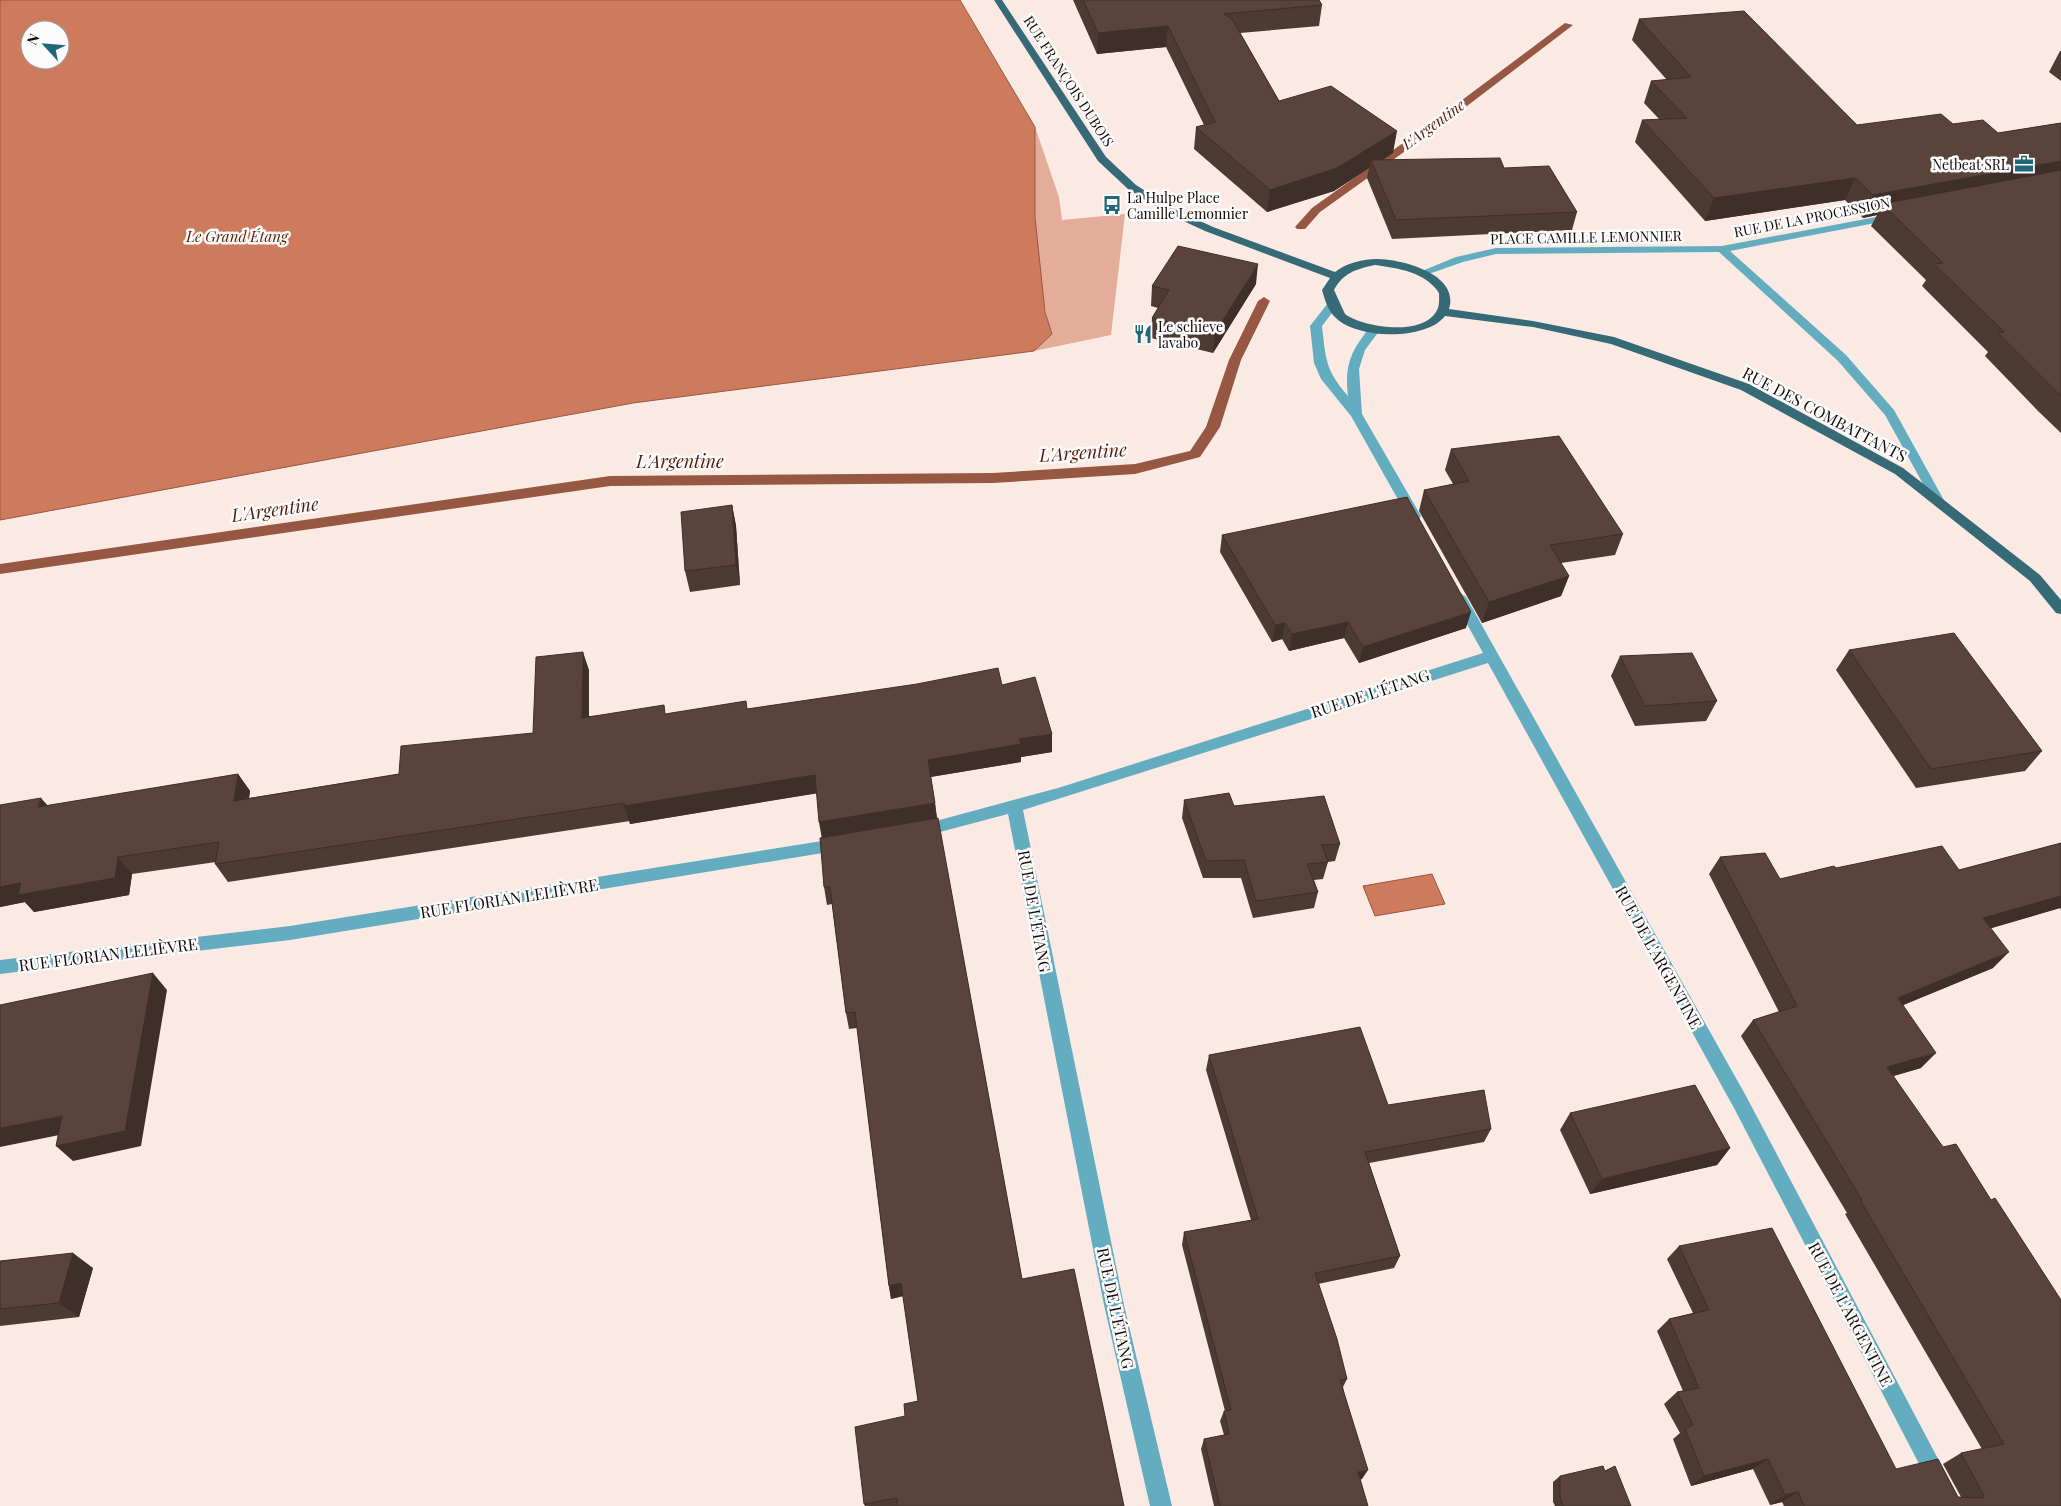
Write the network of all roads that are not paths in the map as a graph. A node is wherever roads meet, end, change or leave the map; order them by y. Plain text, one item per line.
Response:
1 (998, 0) edge
2 (1906, 214) edge
3 (1722, 249) junction
4 (1423, 273) junction
5 (1335, 276) junction
6 (1332, 305) junction
7 (1443, 312) junction
8 (1374, 330) junction
9 (1356, 414) junction
10 (1939, 502) junction
11 (1419, 526) edge
12 (1454, 587) edge
13 (2061, 608) edge
14 (1492, 656) junction
15 (1014, 806) junction
16 (902, 834) edge
17 (852, 842) edge
18 (0, 967) edge
19 (1161, 1506) edge
20 (1952, 1506) edge

1 - 5 main road, RUE FRANÇOIS DUBOIS
2 - 3 street, RUE DE LA PROCESSION
3 - 4 street, PLACE CAMILLE LEMONNIER
3 - 10 street, RUE DE LA PROCESSION
4 - 5 main road
4 - 7 main road
5 - 6 main road
6 - 8 main road
6 - 9 street
7 - 8 main road
7 - 10 main road, RUE DES COMBATTANTS
8 - 9 street
9 - 11 street
10 - 13 main road, RUE DES COMBATTANTS
12 - 14 street, RUE DE L'ARGENTINE
14 - 15 street, RUE DE L'ÉTANG
14 - 20 street, RUE DE L'ARGENTINE
15 - 16 street
15 - 19 street, RUE DE L'ÉTANG
17 - 18 street, RUE FLORIAN LELIÈVRE

